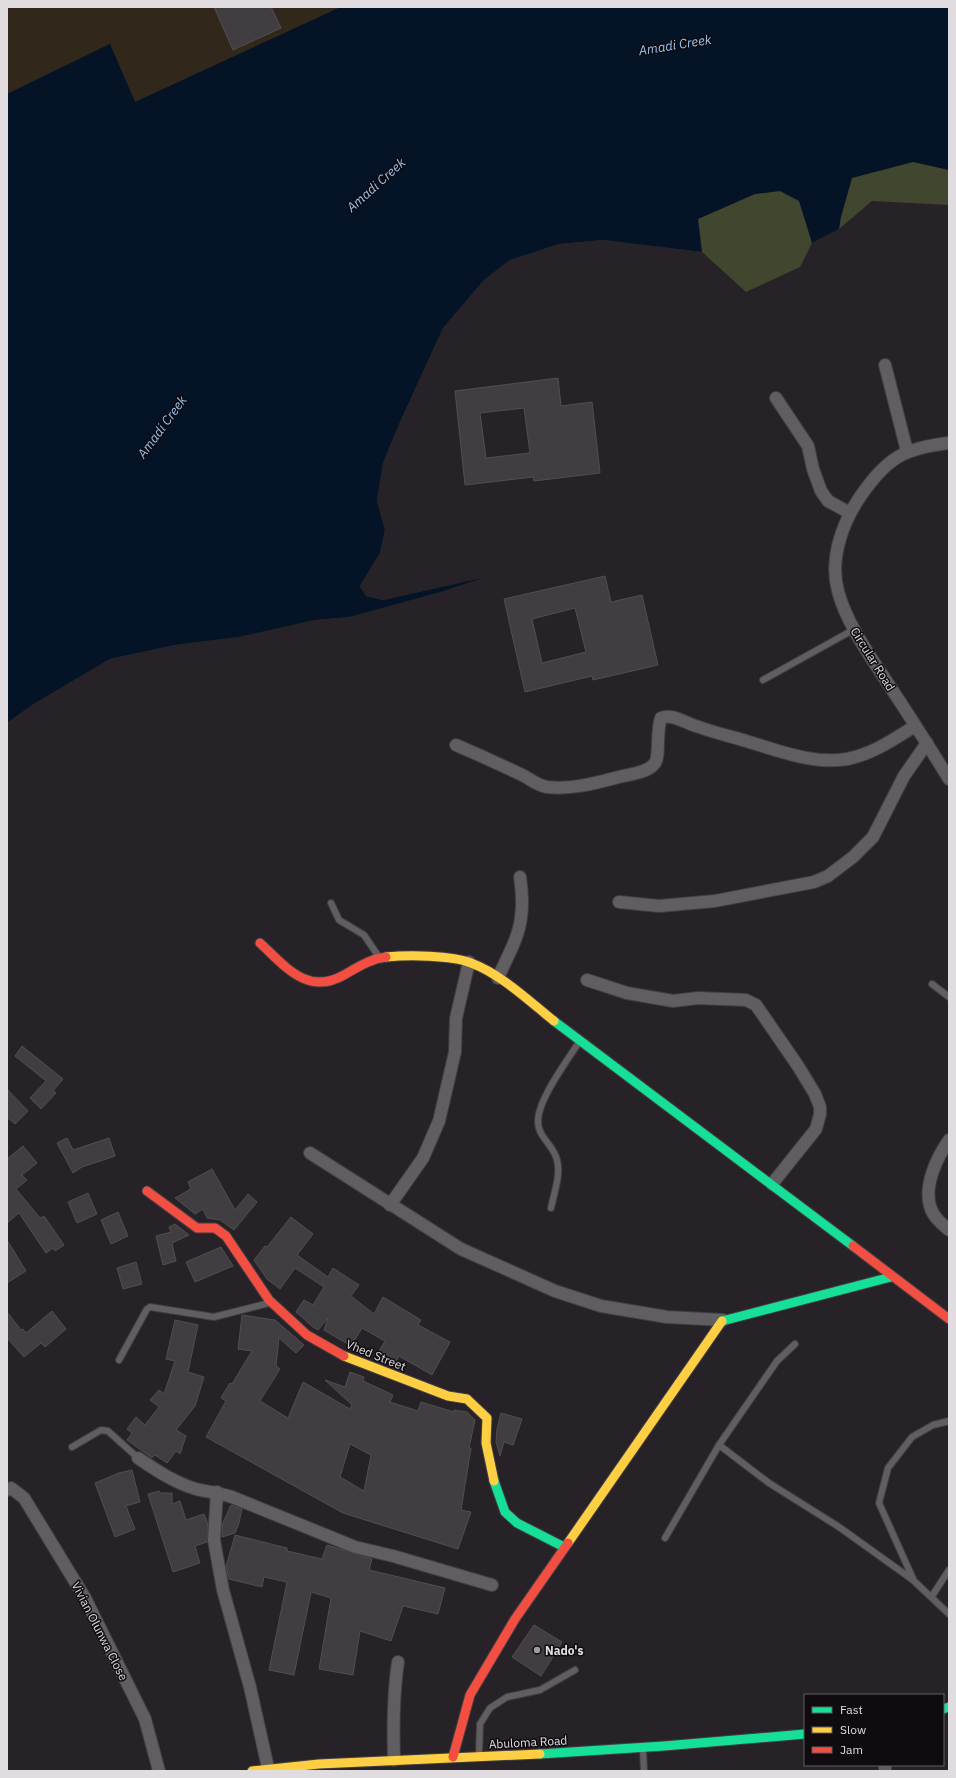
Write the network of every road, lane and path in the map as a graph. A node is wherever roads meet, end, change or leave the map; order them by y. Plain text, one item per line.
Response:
1 (885, 365) dead end
2 (776, 398) dead end
3 (949, 442) edge
4 (907, 451) junction
5 (850, 513) junction
6 (853, 630) junction
7 (763, 680) dead end
8 (915, 726) junction
9 (927, 743) junction
10 (456, 745) dead end
11 (949, 779) edge
12 (520, 877) dead end
13 (619, 902) dead end
14 (331, 903) dead end
15 (260, 943) dead end
16 (380, 958) junction
17 (469, 962) junction
18 (498, 978) junction
19 (587, 980) dead end
20 (932, 984) dead end
21 (949, 997) edge
22 (580, 1040) junction
23 (949, 1140) edge
24 (310, 1153) dead end
25 (772, 1184) junction
26 (147, 1191) dead end
27 (390, 1204) junction
28 (551, 1208) dead end
29 (949, 1230) edge
30 (891, 1277) junction
31 (272, 1302) junction
32 (949, 1319) edge
33 (723, 1320) junction
34 (795, 1344) dead end
35 (119, 1360) dead end
36 (949, 1421) edge
37 (719, 1445) junction
38 (72, 1447) dead end
39 (138, 1458) joint
40 (7, 1490) edge
41 (217, 1492) junction
42 (665, 1538) dead end
43 (564, 1547) junction
44 (949, 1570) edge
45 (914, 1580) junction
46 (492, 1585) dead end
47 (932, 1596) junction
48 (949, 1614) edge
49 (398, 1662) dead end
50 (575, 1670) dead end
51 (804, 1734) edge
52 (643, 1748) junction
53 (478, 1756) junction
54 (453, 1758) junction
55 (394, 1760) junction
56 (432, 1765) edge
57 (268, 1768) junction
58 (159, 1771) edge
59 (252, 1771) edge
60 (644, 1771) edge

1 - 4 street
2 - 5 street
3 - 4 street, Circular Road
4 - 5 street, Circular Road
5 - 6 street, Circular Road
6 - 7 lane
6 - 8 street, Circular Road
8 - 9 street, Circular Road
8 - 10 street
9 - 11 street, Circular Road
9 - 13 street
12 - 18 street
14 - 16 lane
15 - 16 street
16 - 17 street
17 - 18 street
17 - 27 street
18 - 22 street
19 - 25 street
20 - 21 lane
22 - 25 street
22 - 28 lane
23 - 29 street
24 - 27 street
25 - 30 street
26 - 31 street, Vhed Street
27 - 33 street
30 - 32 street
30 - 33 street
31 - 35 lane
31 - 43 street, Vhed Street
33 - 43 street
34 - 37 lane
36 - 45 lane
37 - 42 lane
37 - 45 lane
38 - 39 lane
39 - 41 street
40 - 58 street, Vivian Olunwa Close
41 - 46 street
41 - 57 street
43 - 54 street
44 - 47 lane
45 - 47 lane
47 - 48 lane
49 - 55 street
50 - 53 lane
51 - 52 street, Abuloma Road
52 - 53 street, Abuloma Road
52 - 60 lane
53 - 54 street, Abuloma Road
54 - 56 street, Abuloma Road
55 - 56 street, Abuloma Road
55 - 57 street, Abuloma Road
57 - 59 street, Abuloma Road

